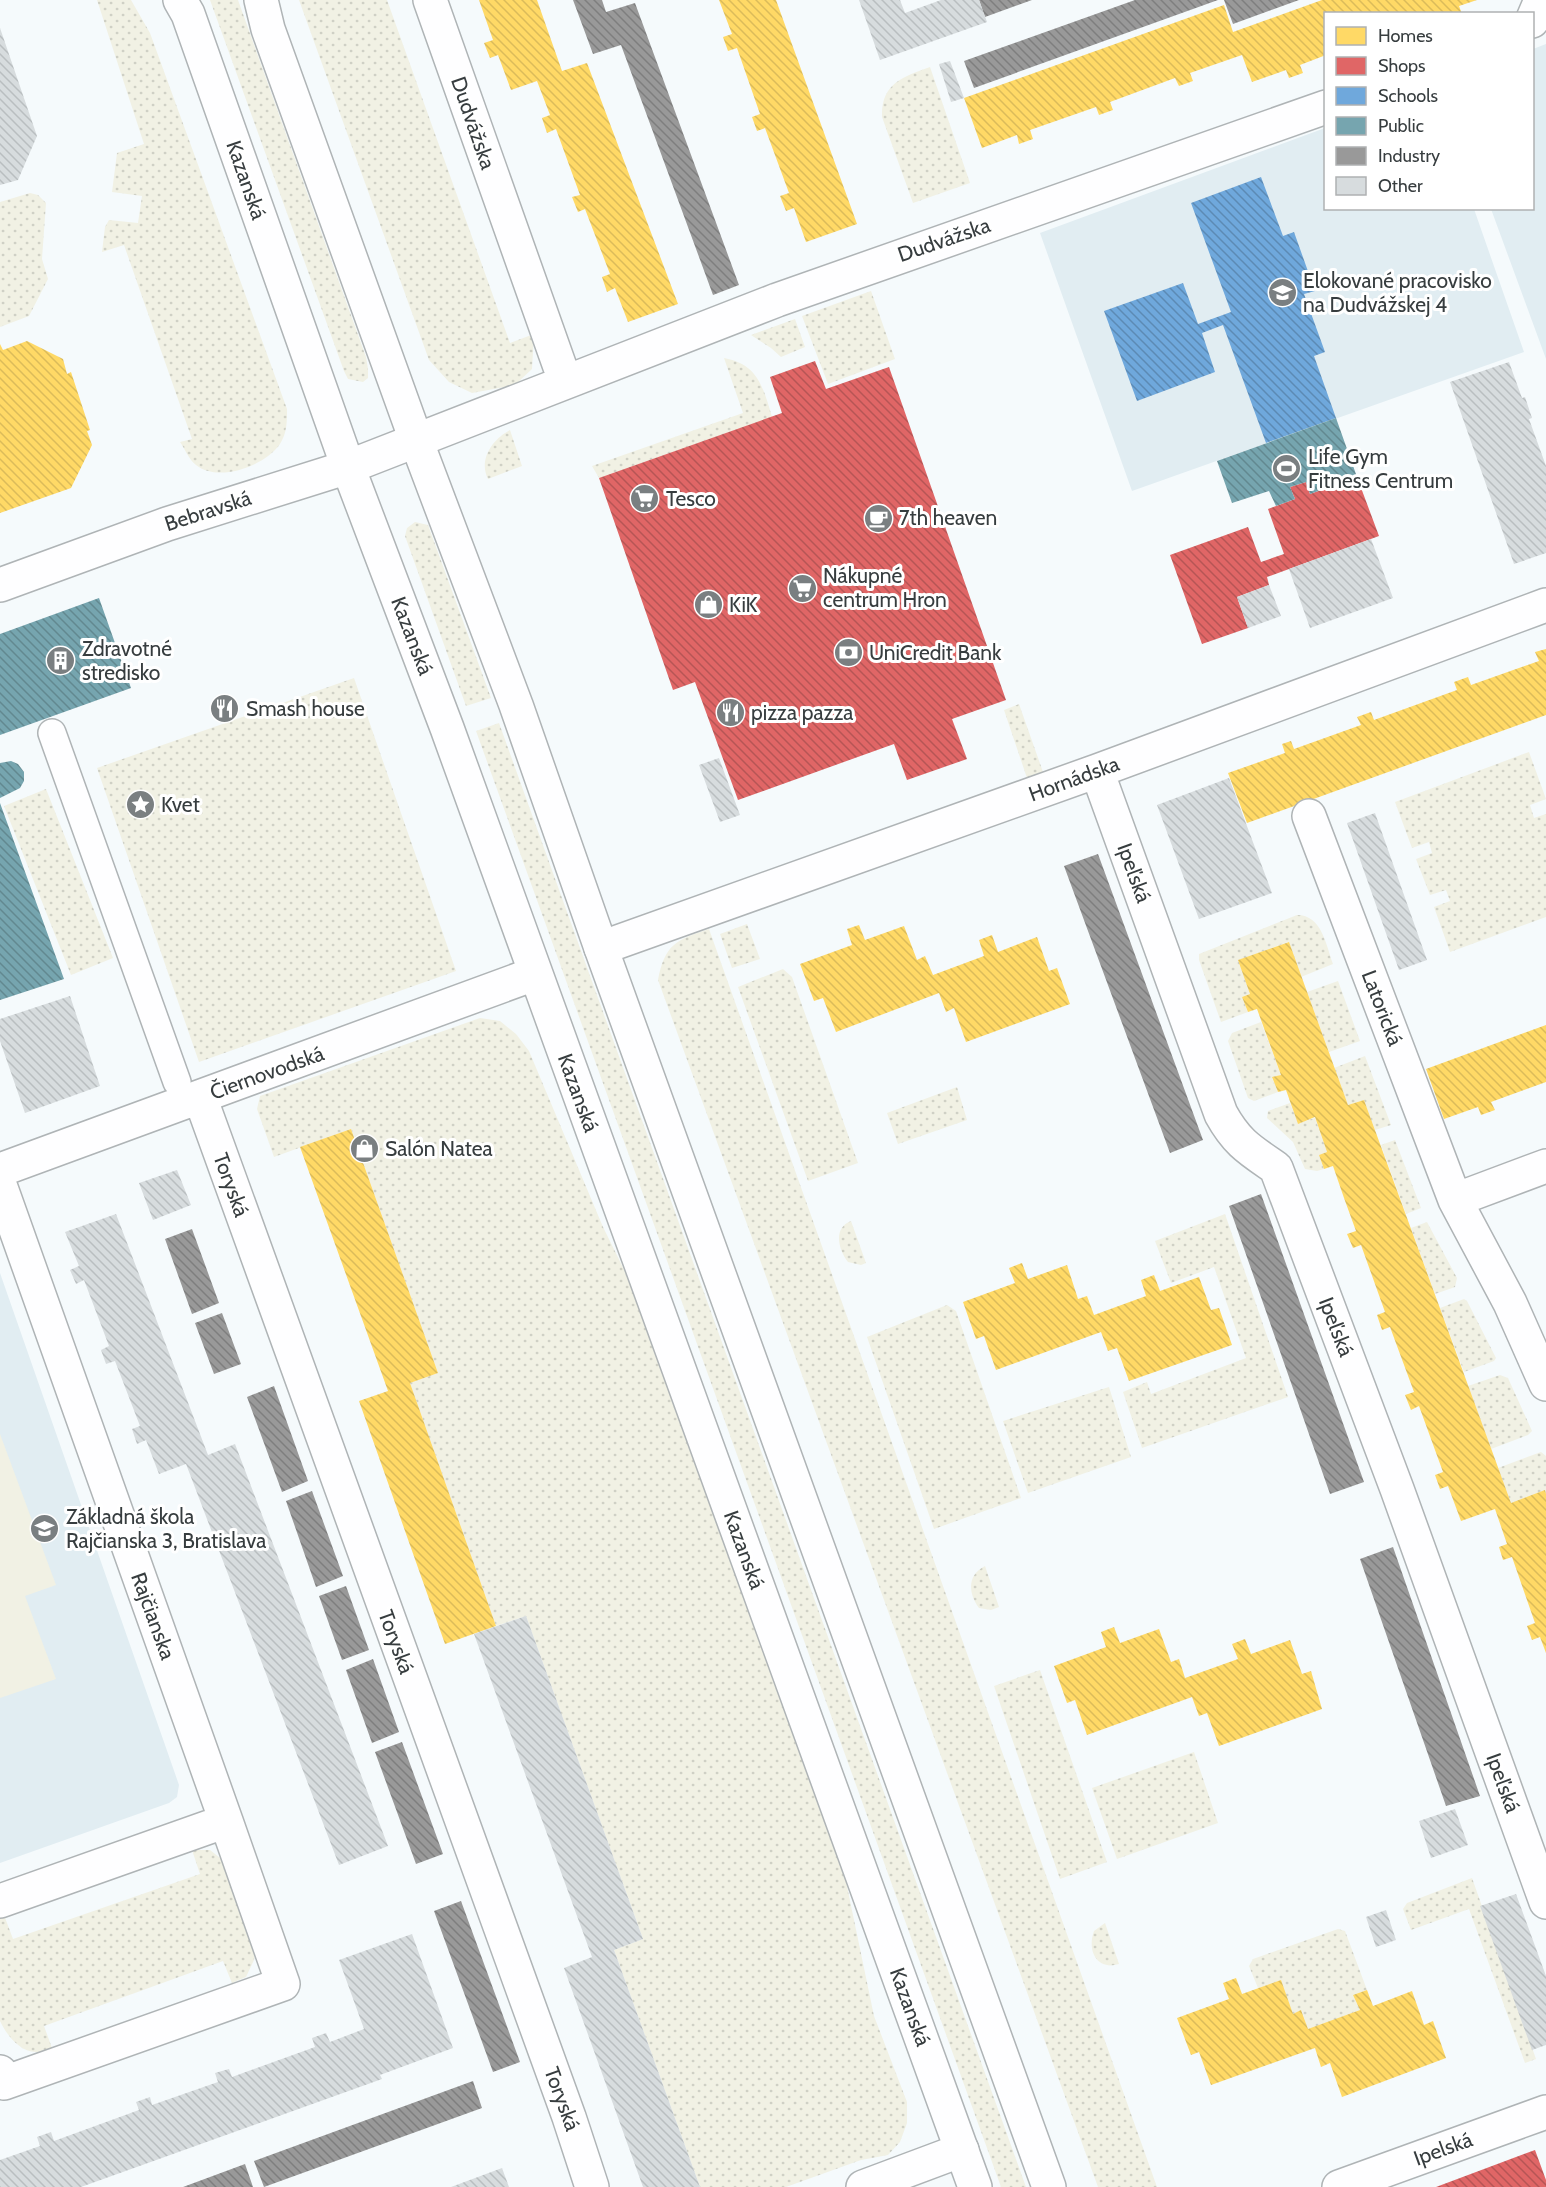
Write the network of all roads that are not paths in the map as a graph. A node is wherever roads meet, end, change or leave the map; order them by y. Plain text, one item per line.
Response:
1 (180, 0) edge
2 (261, 0) edge
3 (430, 0) edge
4 (1541, 0) edge
5 (1534, 18) edge
6 (1324, 108) edge
7 (565, 381) junction
8 (416, 440) junction
9 (348, 467) junction
10 (0, 585) edge
11 (1546, 605) edge
12 (52, 733) dead end
13 (1096, 771) junction
14 (1310, 816) dead end
15 (601, 948) junction
16 (534, 974) junction
17 (188, 1090) junction
18 (1546, 1166) edge
19 (0, 1170) edge
20 (0, 1185) edge
21 (1455, 1200) junction
22 (1546, 1384) edge
23 (226, 1821) junction
24 (0, 1901) edge
25 (1546, 1902) edge
26 (0, 2072) edge
27 (1546, 2112) edge
28 (962, 2150) junction
29 (592, 2187) edge
30 (863, 2187) edge
31 (975, 2187) edge
32 (1049, 2187) edge
33 (1340, 2187) edge

1 - 9 street, Kazanská
2 - 8 street
3 - 7 street, Dudvážska
4 - 5 street
6 - 7 street, Dudvážska
7 - 8 street, Dudvážska
8 - 9 street, Bebravská
8 - 15 street
9 - 10 street, Bebravská
9 - 16 street, Kazanská
11 - 13 street, Hornádska
12 - 17 street
13 - 15 street, Hornádska
13 - 25 street, Ipeľská
14 - 21 street, Latorická
15 - 32 street
16 - 17 street, Čiernovodská
16 - 28 street, Kazanská
17 - 19 street, Čiernovodská
17 - 29 street, Toryská
18 - 21 street
20 - 23 street, Rajčianska
21 - 22 street, Latorická
23 - 24 street
23 - 26 street, Rajčianska
27 - 33 street, Ipelská
28 - 30 street
28 - 31 street, Kazanská

